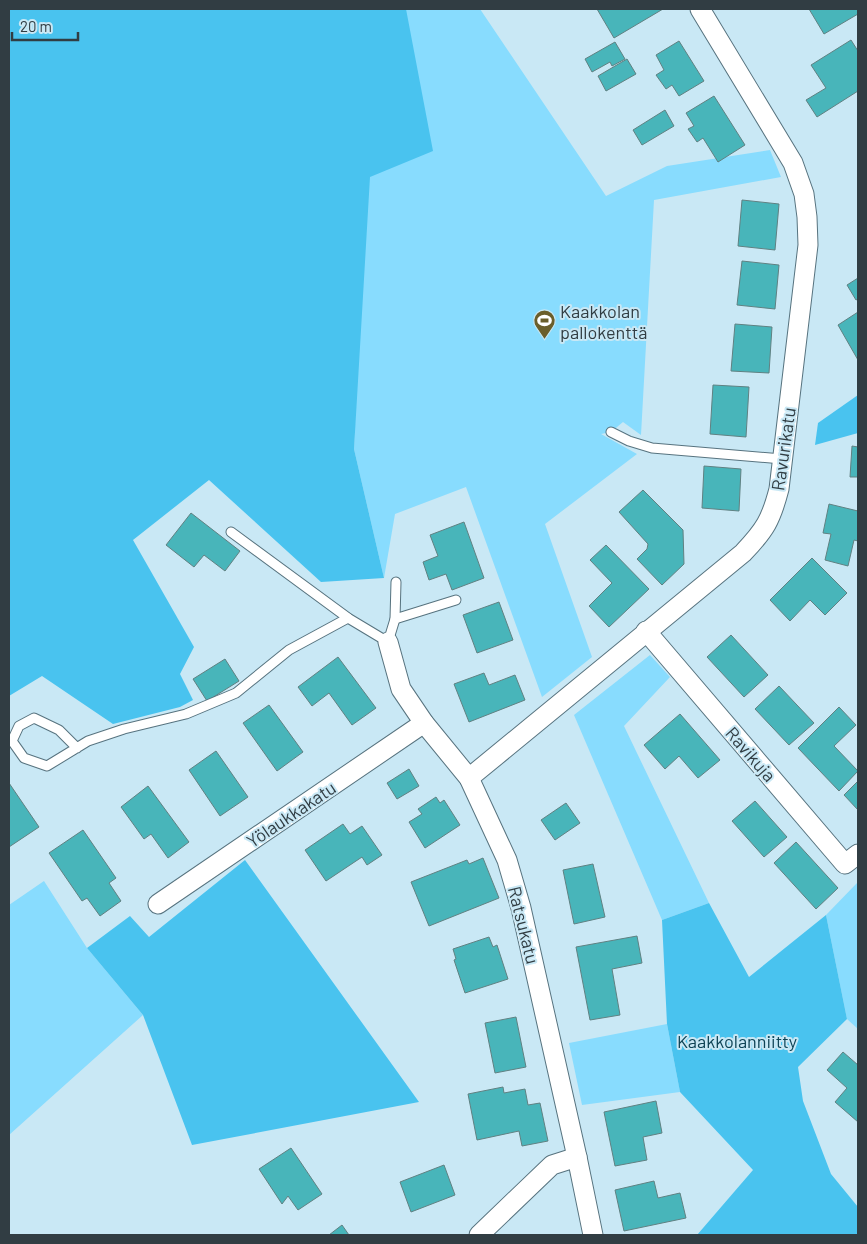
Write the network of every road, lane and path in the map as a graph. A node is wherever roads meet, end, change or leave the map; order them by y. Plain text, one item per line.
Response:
1 (700, 9) edge
2 (611, 432) dead end
3 (782, 459) junction
4 (231, 532) dead end
5 (396, 582) dead end
6 (456, 600) dead end
7 (348, 618) junction
8 (395, 619) junction
9 (646, 631) junction
10 (388, 642) junction
11 (424, 723) junction
12 (77, 748) junction
13 (469, 778) junction
14 (858, 854) edge
15 (158, 904) dead end
16 (577, 1157) junction
17 (478, 1235) edge
18 (593, 1235) edge

1 - 3 street, Ravurikatu
2 - 3 lane
3 - 9 street, Ravurikatu
4 - 7 lane
5 - 8 lane
6 - 8 lane
7 - 10 lane
7 - 12 lane
8 - 10 lane
9 - 13 street, Ravurikatu
9 - 14 street, Ravikuja
10 - 11 street, Ratsukatu
11 - 13 street, Ratsukatu
11 - 15 street, Yölaukkakatu
12 - 12 lane
13 - 16 street, Ratsukatu
16 - 17 street
16 - 18 street, Ratsukatu

